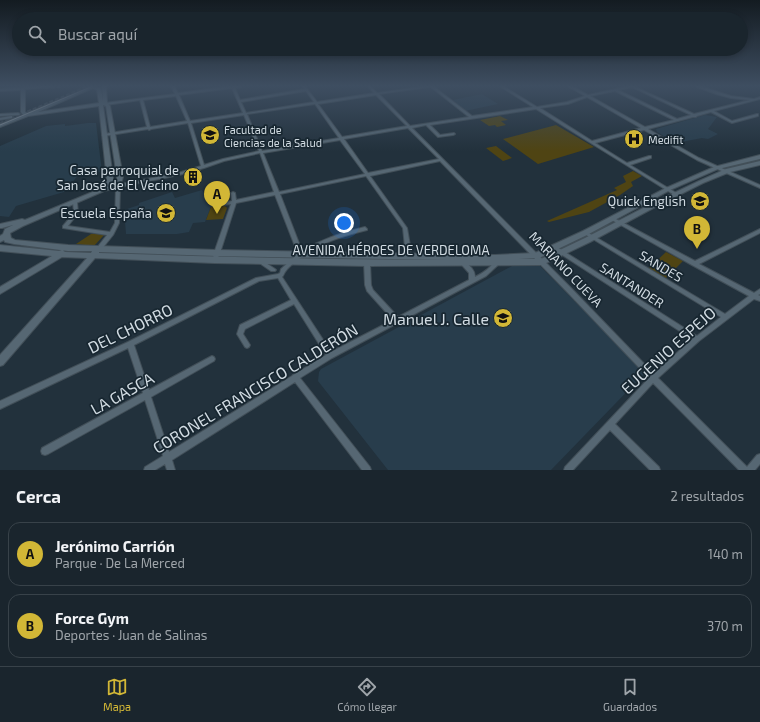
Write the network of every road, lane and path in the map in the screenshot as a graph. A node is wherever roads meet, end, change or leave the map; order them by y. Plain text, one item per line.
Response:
1 (22, 108) edge
2 (36, 108) edge
3 (43, 108) edge
4 (75, 108) edge
5 (100, 108) edge
6 (107, 108) edge
7 (143, 108) edge
8 (183, 108) edge
9 (242, 108) edge
10 (284, 108) edge
11 (320, 108) edge
12 (390, 108) edge
13 (458, 108) edge
14 (537, 108) joint
15 (611, 108) edge
16 (652, 108) edge
17 (678, 108) edge
18 (724, 108) edge
19 (712, 111) junction
20 (22, 114) junction
21 (244, 114) junction
22 (0, 115) edge
23 (757, 115) dead end
24 (695, 116) junction
25 (11, 117) junction
26 (470, 118) junction
27 (0, 120) edge
28 (677, 120) junction
29 (189, 122) junction
30 (427, 124) junction
31 (0, 126) edge
32 (408, 127) junction
33 (149, 128) junction
34 (645, 128) junction
35 (112, 134) junction
36 (453, 134) dead end
37 (104, 135) junction
38 (341, 138) junction
39 (593, 142) junction
40 (114, 144) junction
41 (105, 147) junction
42 (261, 152) junction
43 (650, 157) dead end
44 (760, 157) edge
45 (441, 160) junction
46 (760, 163) edge
47 (628, 164) junction
48 (203, 166) junction
49 (716, 168) junction
50 (725, 172) junction
51 (368, 176) junction
52 (118, 184) junction
53 (760, 187) edge
54 (668, 189) junction
55 (98, 191) junction
56 (233, 193) dead end
57 (278, 194) junction
58 (676, 195) junction
59 (75, 202) junction
60 (234, 202) junction
61 (214, 205) dead end
62 (612, 219) junction
63 (620, 224) junction
64 (365, 229) dead end
65 (4, 230) edge
66 (760, 231) edge
67 (585, 233) junction
68 (111, 234) junction
69 (593, 239) junction
70 (0, 240) edge
71 (0, 248) edge
72 (68, 248) junction
73 (555, 248) junction
74 (96, 252) junction
75 (60, 254) junction
76 (301, 254) junction
77 (562, 254) junction
78 (536, 256) junction
79 (215, 257) junction
80 (409, 257) junction
81 (260, 261) junction
82 (496, 261) junction
83 (294, 262) junction
84 (542, 262) junction
85 (367, 263) junction
86 (463, 263) junction
87 (694, 264) junction
88 (282, 270) junction
89 (275, 274) junction
90 (472, 281) junction
91 (0, 291) edge
92 (758, 295) edge
93 (294, 301) junction
94 (725, 317) junction
95 (397, 320) junction
96 (697, 339) junction
97 (130, 344) junction
98 (247, 345) dead end
99 (330, 356) junction
100 (212, 359) dead end
101 (0, 362) edge
102 (295, 377) junction
103 (653, 378) junction
104 (146, 396) junction
105 (0, 405) edge
106 (610, 425) junction
107 (45, 451) dead end
108 (167, 458) junction
109 (760, 458) edge
110 (148, 470) edge
111 (171, 470) edge
112 (367, 470) edge
113 (568, 470) edge
114 (656, 470) edge
115 (745, 470) edge
116 (750, 470) edge

1 - 20 main road
2 - 20 main road
3 - 20 main road
4 - 20 main road
5 - 37 main road
6 - 35 main road
7 - 33 street
8 - 29 street
9 - 21 street
10 - 21 street
11 - 38 street
12 - 32 street, MARIANO CUEVA
13 - 26 street
14 - 26 street
14 - 39 street
15 - 34 street
16 - 28 street
17 - 24 street
18 - 19 street
19 - 23 street
19 - 24 street
20 - 22 street
20 - 25 main road
20 - 25 street
20 - 31 main road
21 - 29 street
21 - 42 street
24 - 28 street
25 - 27 main road
26 - 30 street
28 - 34 street
29 - 33 street
29 - 48 street
30 - 32 street
30 - 36 street
32 - 38 street
32 - 45 street, MARIANO CUEVA
33 - 35 street
34 - 39 street
34 - 49 street
35 - 37 street
35 - 40 main road
37 - 41 main road
38 - 42 street
38 - 51 street
39 - 47 street
40 - 41 main road
40 - 52 main road
41 - 55 main road
42 - 48 street
42 - 57 street
43 - 47 street
44 - 49 main road, AVENIDA HÉROES DE VERDELOMA
45 - 51 street
45 - 78 street, MARIANO CUEVA
46 - 50 main road, AVENIDA HÉROES DE VERDELOMA
47 - 54 street
48 - 52 street
49 - 50 street
49 - 54 main road, AVENIDA HÉROES DE VERDELOMA
50 - 53 street
50 - 58 main road, AVENIDA HÉROES DE VERDELOMA
51 - 57 street
51 - 80 street
52 - 55 main road
52 - 68 street
54 - 58 street
54 - 62 main road, AVENIDA HÉROES DE VERDELOMA
55 - 59 main road
56 - 60 street
57 - 60 street
57 - 76 street
58 - 63 main road, AVENIDA HÉROES DE VERDELOMA
59 - 65 main road
59 - 68 street
60 - 61 street
60 - 79 street
62 - 63 street
62 - 67 main road, AVENIDA HÉROES DE VERDELOMA
63 - 69 main road, AVENIDA HÉROES DE VERDELOMA
63 - 87 street
64 - 76 street
65 - 70 main road
65 - 72 main road, AVENIDA HÉROES DE VERDELOMA
66 - 87 street
67 - 69 street, SANDES
67 - 73 main road, AVENIDA HÉROES DE VERDELOMA
68 - 74 street
69 - 77 main road, AVENIDA HÉROES DE VERDELOMA
69 - 94 street, SANDES
71 - 75 main road, AVENIDA HÉROES DE VERDELOMA
72 - 74 main road, AVENIDA HÉROES DE VERDELOMA
72 - 75 main road
73 - 77 street, SANTANDER
73 - 78 main road, AVENIDA HÉROES DE VERDELOMA
74 - 75 main road, AVENIDA HÉROES DE VERDELOMA
74 - 79 main road, AVENIDA HÉROES DE VERDELOMA
74 - 101 main road
75 - 91 main road
76 - 79 main road, AVENIDA HÉROES DE VERDELOMA
76 - 80 main road, AVENIDA HÉROES DE VERDELOMA
76 - 83 street
77 - 84 main road, AVENIDA HÉROES DE VERDELOMA
77 - 96 street, SANTANDER
78 - 82 main road, AVENIDA HÉROES DE VERDELOMA
78 - 84 street, MARIANO CUEVA
79 - 81 main road, AVENIDA HÉROES DE VERDELOMA
80 - 82 main road, AVENIDA HÉROES DE VERDELOMA
81 - 83 main road, AVENIDA HÉROES DE VERDELOMA
81 - 89 street
82 - 84 main road, AVENIDA HÉROES DE VERDELOMA
82 - 86 main road, AVENIDA HÉROES DE VERDELOMA
82 - 90 street, CORONEL FRANCISCO CALDERÓN
83 - 85 main road, AVENIDA HÉROES DE VERDELOMA
83 - 88 street
84 - 103 street, MARIANO CUEVA
85 - 86 main road, AVENIDA HÉROES DE VERDELOMA
85 - 95 street
86 - 90 street
87 - 92 street
88 - 89 street
88 - 89 street, DEL CHORRO
89 - 93 street
89 - 97 street, DEL CHORRO
90 - 95 street, CORONEL FRANCISCO CALDERÓN
92 - 94 street, EUGENIO ESPEJO
93 - 98 street
93 - 99 street
94 - 96 street, EUGENIO ESPEJO
95 - 99 street, CORONEL FRANCISCO CALDERÓN
96 - 103 street, EUGENIO ESPEJO
97 - 104 street
97 - 105 street, DEL CHORRO
99 - 102 street, CORONEL FRANCISCO CALDERÓN
100 - 104 street, LA GASCA
102 - 108 street, CORONEL FRANCISCO CALDERÓN
102 - 112 street
103 - 106 street, EUGENIO ESPEJO
103 - 115 street, MARIANO CUEVA
104 - 107 street, LA GASCA
104 - 108 street
106 - 113 street, EUGENIO ESPEJO
106 - 114 street
108 - 110 street, CORONEL FRANCISCO CALDERÓN
108 - 111 street
109 - 116 street

